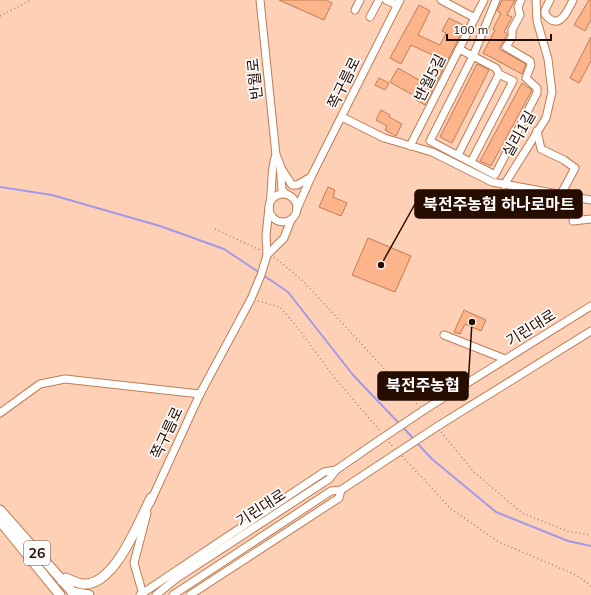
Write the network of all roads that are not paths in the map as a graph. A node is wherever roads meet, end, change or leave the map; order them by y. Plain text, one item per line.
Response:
1 (260, 0) edge
2 (360, 0) edge
3 (379, 0) edge
4 (386, 0) edge
5 (441, 0) edge
6 (484, 0) edge
7 (496, 0) edge
8 (521, 0) edge
9 (536, 0) edge
10 (550, 0) edge
11 (573, 0) edge
12 (399, 3) edge
13 (355, 10) dead end
14 (370, 17) dead end
15 (475, 18) junction
16 (459, 50) junction
17 (473, 56) junction
18 (499, 74) junction
19 (342, 117) junction
20 (537, 131) junction
21 (410, 146) junction
22 (276, 155) junction
23 (458, 155) junction
24 (471, 162) junction
25 (280, 167) junction
26 (311, 177) junction
27 (504, 185) junction
28 (560, 194) junction
29 (288, 195) junction
30 (591, 200) edge
31 (270, 205) junction
32 (297, 209) junction
33 (591, 219) edge
34 (291, 220) junction
35 (573, 221) dead end
36 (267, 255) junction
37 (591, 306) edge
38 (591, 332) edge
39 (444, 334) dead end
40 (505, 359) junction
41 (200, 394) junction
42 (0, 413) edge
43 (336, 470) junction
44 (341, 490) junction
45 (151, 498) junction
46 (0, 510) edge
47 (0, 522) edge
48 (62, 581) junction
49 (57, 593) edge
50 (73, 593) edge
51 (142, 594) edge
52 (90, 595) edge
53 (156, 595) edge
54 (174, 595) edge
55 (190, 595) edge

1 - 22 street, 반월로
2 - 13 street
3 - 14 street
4 - 12 street
5 - 15 street
6 - 15 street, 반월5길
7 - 17 street
8 - 24 street
9 - 20 street, 실리1길
10 - 11 street
12 - 19 street, 쪽구름로
15 - 16 street, 반월5길
16 - 17 street
16 - 21 street, 반월5길
17 - 18 street
17 - 23 street
18 - 23 street
18 - 24 street
19 - 21 street
19 - 26 street, 쪽구름로
20 - 27 street, 실리1길
20 - 28 street
21 - 27 street
22 - 25 street
22 - 31 street
23 - 24 street
25 - 26 street
25 - 29 street
26 - 29 street
26 - 32 street
27 - 28 street
28 - 30 street
29 - 31 street
29 - 32 street
31 - 34 street
31 - 36 street
32 - 34 street
33 - 35 street
34 - 36 street
36 - 41 street, 쪽구름로
37 - 40 street, 기린대로
38 - 44 street, 기린대로, bridge
39 - 40 street
40 - 43 street, 기린대로, bridge
41 - 42 street
41 - 45 street, 쪽구름로
43 - 51 street
43 - 53 street, 기린대로
44 - 54 street, 기린대로
44 - 55 street
45 - 48 main road
45 - 51 street, 쪽구름로
46 - 48 main road, 26
47 - 49 main road, 26
48 - 50 main road, 26
50 - 52 main road

